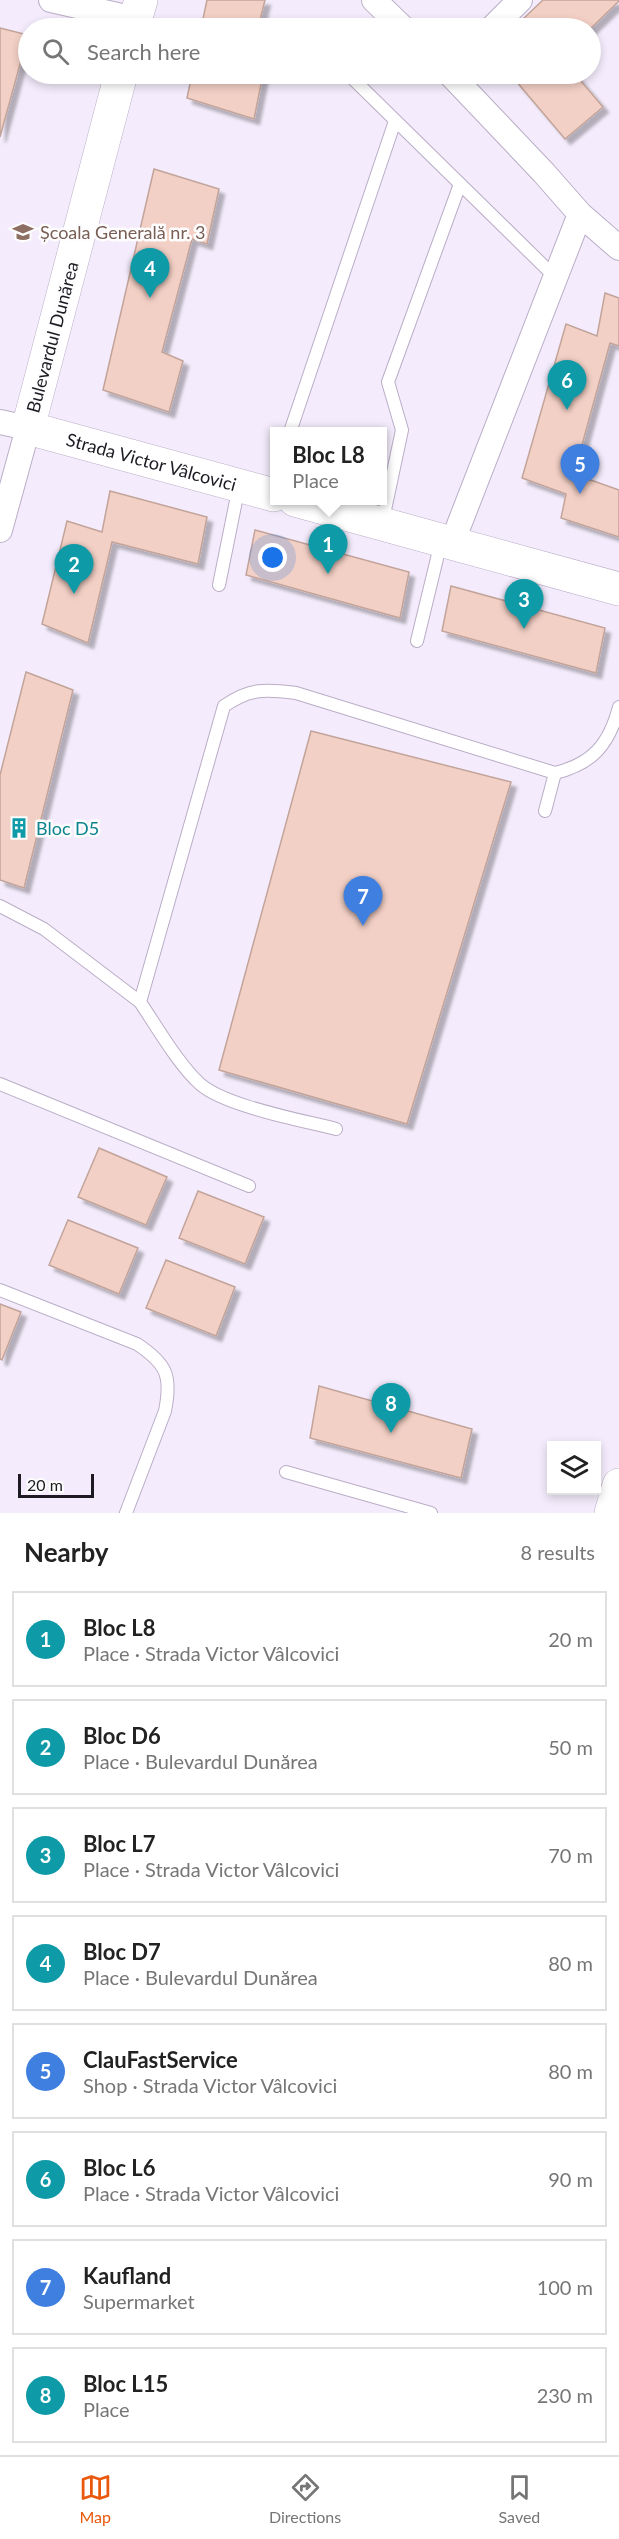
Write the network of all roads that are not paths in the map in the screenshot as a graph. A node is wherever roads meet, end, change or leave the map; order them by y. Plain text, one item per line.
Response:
1 (52, 0) edge
2 (374, 0) edge
3 (520, 0) edge
4 (136, 16) edge
5 (393, 18) edge
6 (502, 18) edge
7 (118, 84) edge
8 (358, 84) edge
9 (459, 84) edge
10 (395, 121) junction
11 (460, 184) junction
12 (580, 214) junction
13 (619, 248) edge
14 (555, 277) junction
15 (14, 425) edge
16 (292, 427) edge
17 (270, 491) edge
18 (387, 500) edge
19 (318, 505) edge
20 (386, 505) edge
21 (382, 524) junction
22 (0, 530) edge
23 (447, 542) junction
24 (219, 585) dead end
25 (619, 589) edge
26 (417, 641) dead end
27 (619, 707) edge
28 (555, 773) junction
29 (545, 811) dead end
30 (0, 906) edge
31 (140, 1002) junction
32 (0, 1084) edge
33 (336, 1129) dead end
34 (249, 1186) dead end
35 (0, 1290) edge
36 (286, 1472) dead end
37 (619, 1485) edge
38 (126, 1513) edge
39 (431, 1513) edge
40 (611, 1513) edge

1 - 4 street
2 - 5 street
3 - 6 street
7 - 15 street, Bulevardul Dunărea
8 - 10 lane
9 - 12 street
10 - 11 lane
10 - 16 lane
11 - 14 lane
11 - 18 lane
12 - 13 street
12 - 14 street
14 - 23 street
15 - 17 street, Strada Victor Vâlcovici
15 - 22 street, Bulevardul Dunărea
17 - 24 lane
19 - 21 street, Strada Victor Vâlcovici
20 - 21 lane
21 - 23 street, Strada Victor Vâlcovici
23 - 25 street, Strada Victor Vâlcovici
23 - 26 lane
27 - 28 lane
28 - 29 lane
28 - 31 lane
30 - 31 lane
31 - 33 lane
32 - 34 lane
35 - 38 lane
36 - 39 lane
37 - 40 street

